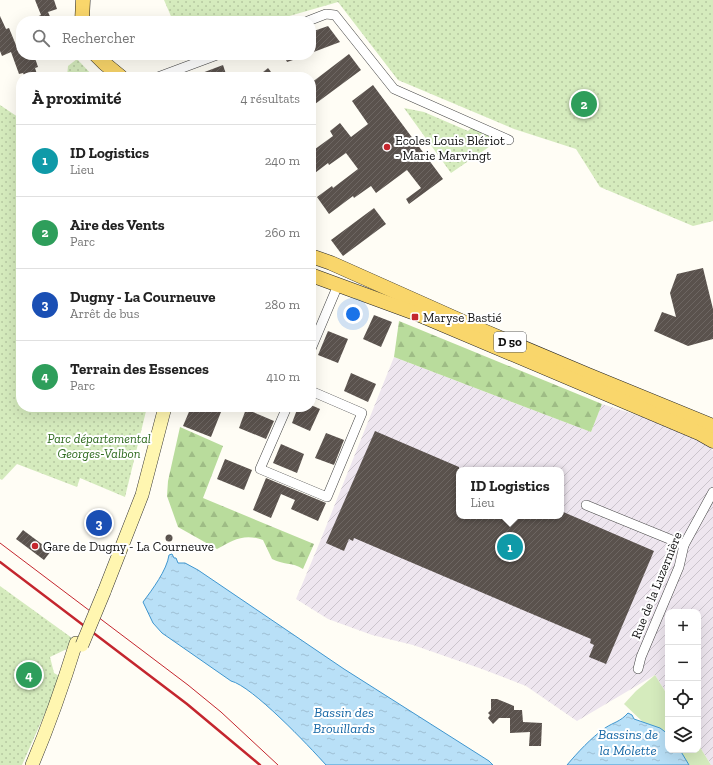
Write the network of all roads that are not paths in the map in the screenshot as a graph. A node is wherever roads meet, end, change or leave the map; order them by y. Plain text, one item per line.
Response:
1 (76, 0) edge
2 (83, 0) edge
3 (76, 16) edge
4 (82, 16) edge
5 (316, 18) edge
6 (92, 60) edge
7 (101, 60) edge
8 (204, 60) edge
9 (104, 72) edge
10 (115, 72) edge
11 (171, 72) edge
12 (509, 140) dead end
13 (316, 258) edge
14 (316, 277) edge
15 (338, 284) junction
16 (316, 337) edge
17 (316, 393) edge
18 (156, 412) edge
19 (164, 412) edge
20 (285, 412) edge
21 (713, 426) edge
22 (713, 441) edge
23 (713, 492) edge
24 (586, 505) dead end
25 (684, 545) junction
26 (101, 591) junction
27 (638, 669) dead end
28 (32, 765) edge

1 - 3 main road
2 - 4 main road
5 - 12 street
6 - 9 main road
7 - 10 main road
8 - 11 street
13 - 21 main road, D 50
14 - 15 main road, D 50
15 - 16 street
15 - 22 main road, D 50
17 - 20 street
18 - 26 main road
19 - 26 main road
23 - 25 street, Rue de la Luzernière
24 - 25 street
25 - 27 street, Rue de la Luzernière
26 - 28 main road

